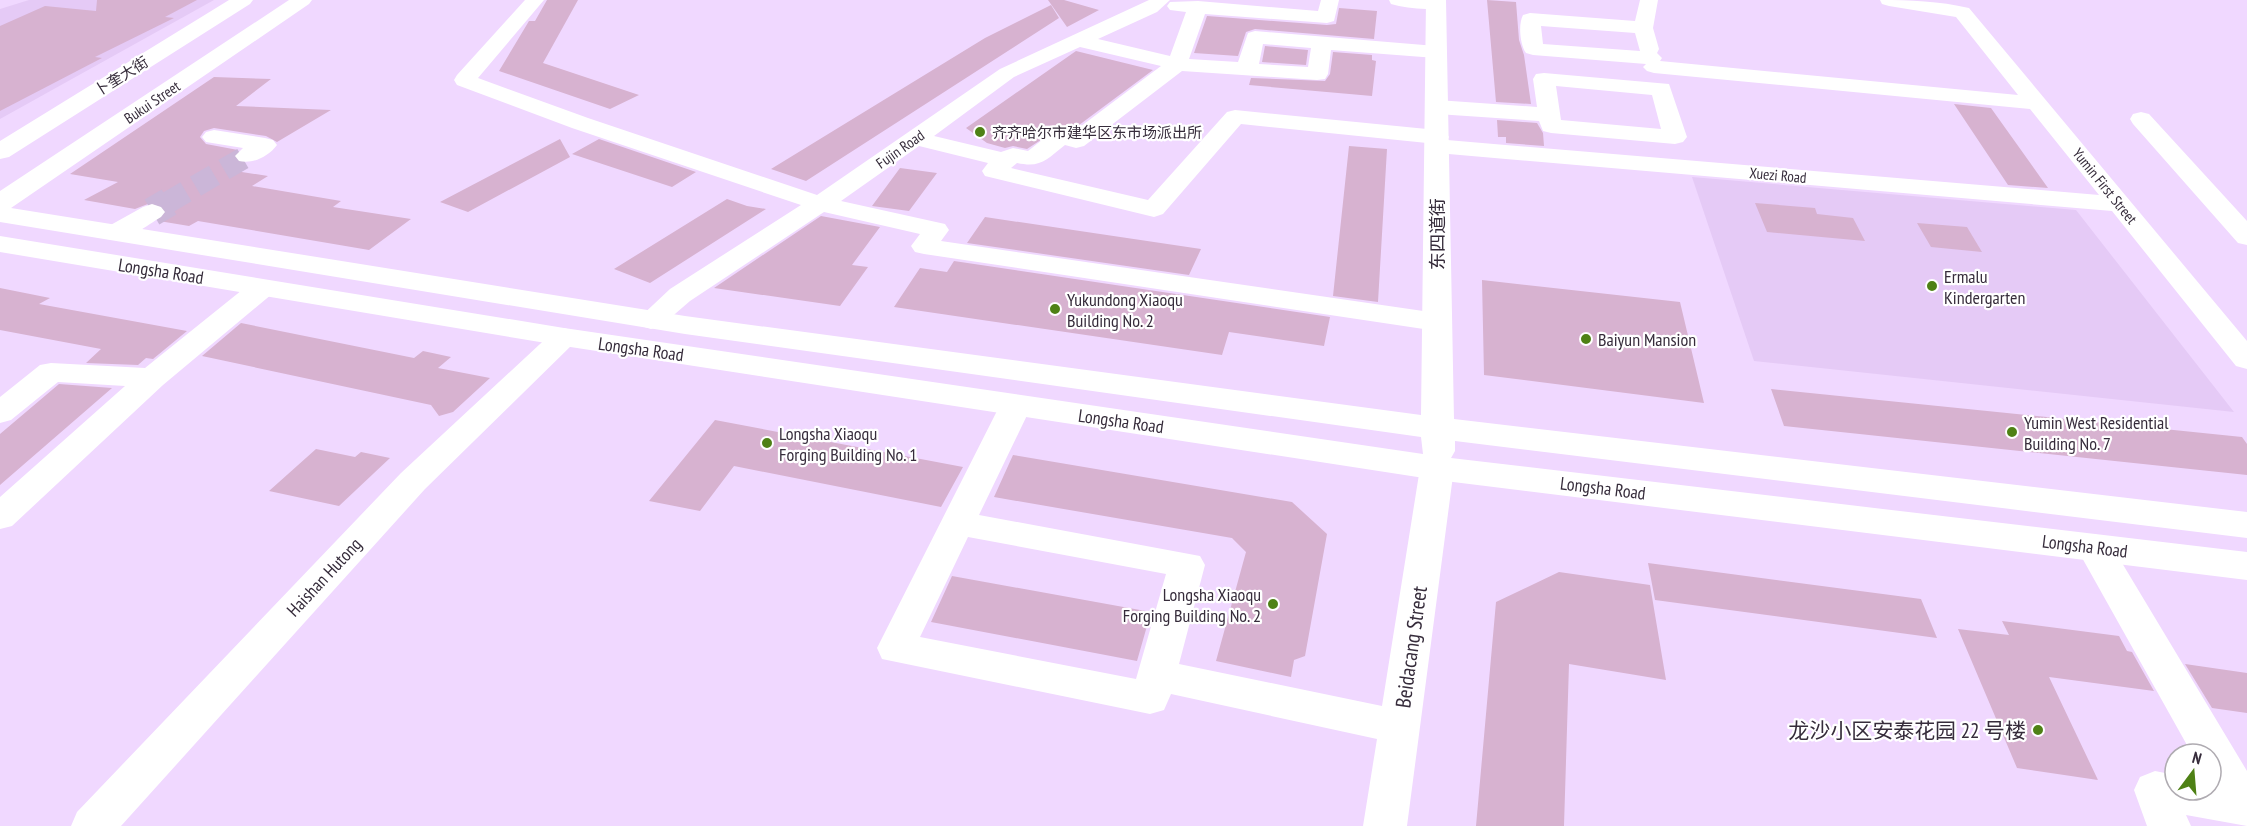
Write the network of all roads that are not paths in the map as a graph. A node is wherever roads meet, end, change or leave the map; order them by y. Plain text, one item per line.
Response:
1 (243, 0) edge
2 (302, 0) edge
3 (535, 0) edge
4 (1330, 0) edge
5 (1398, 0) edge
6 (1649, 0) edge
7 (1889, 0) edge
8 (1436, 1) edge
9 (1158, 2) edge
10 (1265, 6) edge
11 (1197, 7) junction
12 (1643, 28) junction
13 (1080, 41) junction
14 (1322, 43) junction
15 (1436, 52) junction
16 (1653, 62) junction
17 (1177, 64) junction
18 (1247, 68) junction
19 (1662, 93) junction
20 (2037, 103) junction
21 (1437, 107) junction
22 (1549, 115) junction
23 (2141, 119) dead end
24 (214, 136) dead end
25 (915, 138) junction
26 (1437, 141) junction
27 (0, 152) edge
28 (247, 156) tunnel mouth
29 (1005, 160) junction
30 (0, 203) edge
31 (821, 204) junction
32 (2119, 204) junction
33 (152, 212) tunnel mouth
34 (0, 214) edge
35 (116, 233) junction
36 (2247, 237) edge
37 (0, 244) edge
38 (262, 288) junction
39 (651, 320) junction
40 (1437, 322) junction
41 (564, 338) junction
42 (2247, 360) edge
43 (152, 378) junction
44 (1016, 405) junction
45 (0, 413) edge
46 (1438, 428) junction
47 (1437, 468) junction
48 (0, 517) edge
49 (957, 523) junction
50 (2247, 525) edge
51 (2094, 548) junction
52 (2247, 566) edge
53 (1156, 675) junction
54 (1400, 727) junction
55 (2246, 807) edge
56 (93, 826) edge
57 (1385, 826) edge
58 (2169, 826) edge

1 - 27 main road, 卜奎大街
2 - 30 main road, Bukui Street
3 - 31 street
4 - 10 street
5 - 8 street
6 - 12 street
7 - 20 street, Yumin First Street
8 - 15 main road, 东四道街
9 - 11 street
9 - 13 street, Fujin Road
10 - 11 street
11 - 17 street
12 - 16 street
12 - 16 street
13 - 17 street
13 - 25 street, Fujin Road
14 - 15 street
14 - 18 street
14 - 18 street
15 - 21 main road, 东四道街
16 - 19 street
16 - 20 street
17 - 18 street
17 - 29 street
19 - 22 street
19 - 22 street
20 - 32 street, Yumin First Street
21 - 22 street
21 - 26 main road, 东四道街
23 - 36 street
24 - 28 street
25 - 29 street
25 - 31 street, Fujin Road
26 - 29 street, Xuezi Road
26 - 32 street, Xuezi Road
26 - 40 main road, 东四道街
31 - 39 street, Fujin Road
31 - 40 street
32 - 42 street, Yumin First Street
33 - 35 street
34 - 35 main road, Longsha Road
35 - 39 main road, Longsha Road
37 - 38 main road, Longsha Road
38 - 41 main road, Longsha Road
38 - 43 street
39 - 46 main road, Longsha Road
40 - 46 main road, 东四道街
41 - 44 main road, Longsha Road
41 - 56 street, Haishan Hutong
43 - 45 street
43 - 48 street
44 - 47 main road, Longsha Road
44 - 49 street
46 - 47 main road, 东四道街
46 - 50 main road, Longsha Road
47 - 51 main road, Longsha Road
47 - 54 street, Beidacang Street
49 - 53 street
49 - 53 street
51 - 52 main road, Longsha Road
51 - 55 street
53 - 54 street
54 - 57 street, Beidacang Street
55 - 58 street

